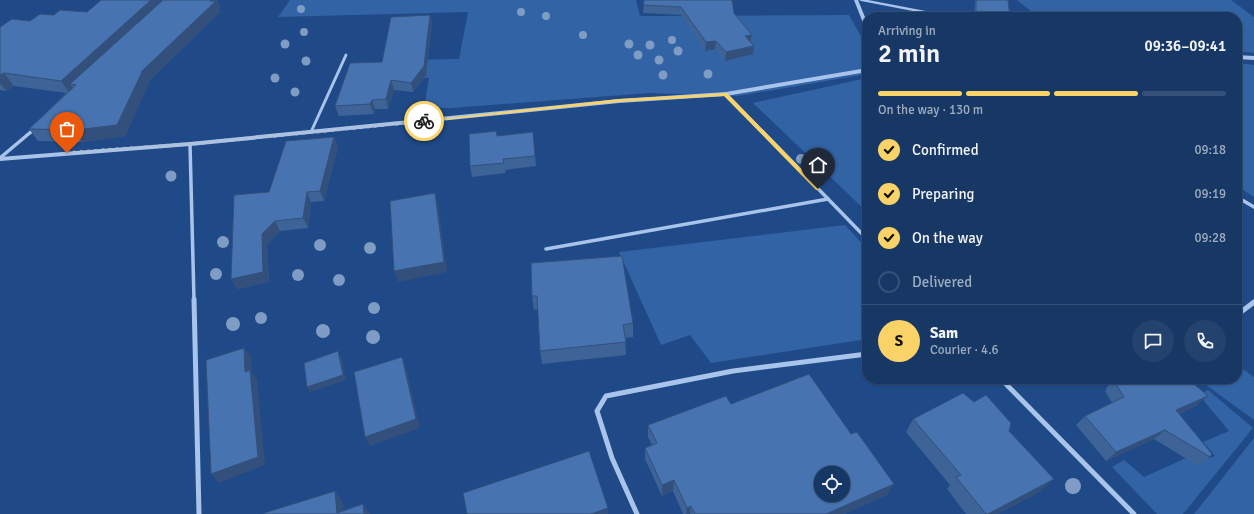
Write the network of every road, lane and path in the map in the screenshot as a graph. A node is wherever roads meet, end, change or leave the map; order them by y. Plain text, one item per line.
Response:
1 (856, 0) edge
2 (861, 0) edge
3 (925, 12) edge
4 (862, 15) edge
5 (346, 55) dead end
6 (1242, 57) edge
7 (1254, 58) edge
8 (862, 71) edge
9 (726, 94) junction
10 (41, 123) edge
11 (311, 132) junction
12 (190, 144) junction
13 (0, 159) edge
14 (828, 199) junction
15 (1242, 200) edge
16 (1254, 207) edge
17 (862, 234) edge
18 (546, 248) dead end
19 (1254, 302) edge
20 (1242, 311) edge
21 (862, 355) edge
22 (1006, 384) edge
23 (199, 514) edge
24 (637, 514) edge
25 (1134, 514) edge

1 - 4 street
2 - 3 street
5 - 11 street
6 - 7 street
8 - 9 street
9 - 11 street
9 - 14 street
10 - 13 street
11 - 12 street
12 - 13 street
12 - 23 street
14 - 17 street
14 - 18 street
15 - 16 street
19 - 20 street
21 - 24 street
22 - 25 street

